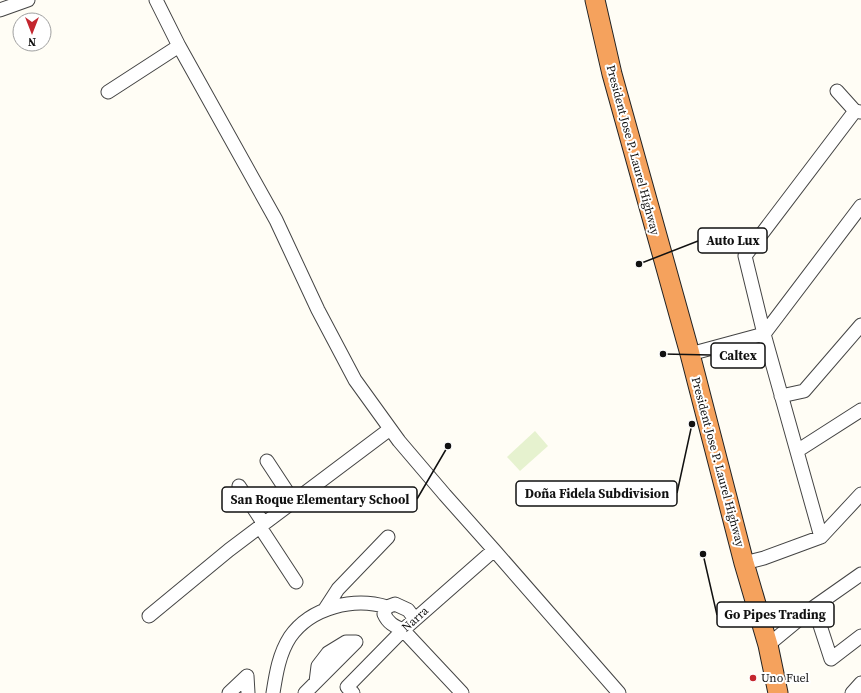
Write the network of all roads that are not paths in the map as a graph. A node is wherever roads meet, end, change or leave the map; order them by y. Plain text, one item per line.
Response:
1 (28, 0) edge
2 (156, 0) edge
3 (595, 0) edge
4 (0, 10) edge
5 (179, 46) junction
6 (837, 91) dead end
7 (108, 92) dead end
8 (858, 111) edge
9 (861, 206) edge
10 (861, 325) edge
11 (764, 334) junction
12 (690, 354) junction
13 (781, 396) junction
14 (861, 410) edge
15 (390, 429) junction
16 (796, 451) junction
17 (267, 460) dead end
18 (239, 486) dead end
19 (861, 494) edge
20 (294, 502) junction
21 (262, 526) junction
22 (388, 537) dead end
23 (821, 537) junction
24 (494, 550) junction
25 (744, 563) junction
26 (861, 574) edge
27 (296, 582) dead end
28 (814, 607) junction
29 (325, 609) junction
30 (386, 610) junction
31 (149, 616) dead end
32 (415, 619) junction
33 (403, 630) junction
34 (861, 636) edge
35 (768, 645) junction
36 (316, 682) dead end
37 (861, 683) edge
38 (228, 693) edge
39 (248, 693) edge
40 (273, 693) edge
41 (305, 693) edge
42 (353, 693) edge
43 (462, 693) edge
44 (619, 693) edge
45 (778, 693) edge
46 (852, 693) edge

1 - 4 street
2 - 5 street
3 - 12 highway, President Jose P. Laurel Highway
5 - 7 street
5 - 15 street
6 - 8 street
8 - 11 street
9 - 11 street
10 - 13 street
11 - 12 street
11 - 13 street
12 - 25 highway, President Jose P. Laurel Highway
13 - 16 street
14 - 16 street
15 - 20 street
15 - 24 street
16 - 23 street
17 - 20 street
18 - 21 street
19 - 23 street
20 - 21 street
21 - 27 street
21 - 31 street
22 - 29 street
23 - 25 street
24 - 32 street, Narra
24 - 44 street
25 - 35 highway, President Jose P. Laurel Highway
26 - 28 street
28 - 34 street
28 - 35 street
29 - 30 street
29 - 40 street
30 - 32 street
30 - 33 street
32 - 33 street, Narra
33 - 42 street, Narra
33 - 43 street
35 - 45 highway, President Jose P. Laurel Highway
36 - 41 street
37 - 46 street
38 - 39 street

